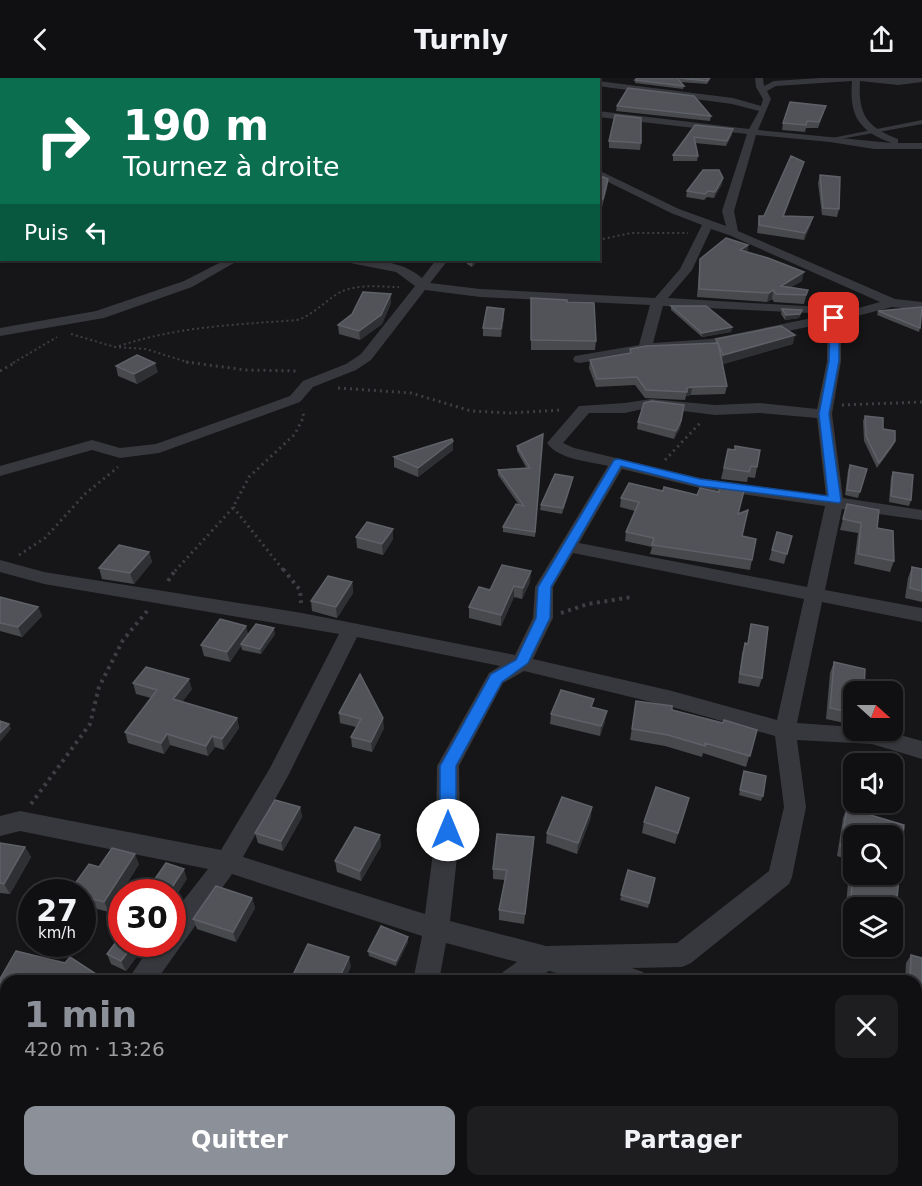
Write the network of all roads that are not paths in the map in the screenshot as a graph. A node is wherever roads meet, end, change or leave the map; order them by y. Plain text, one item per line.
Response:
1 (759, 78) edge
2 (856, 78) edge
3 (922, 79) edge
4 (600, 83) edge
5 (764, 94) junction
6 (733, 101) junction
7 (764, 110) junction
8 (600, 114) edge
9 (922, 122) edge
10 (871, 131) junction
11 (752, 132) junction
12 (830, 139) junction
13 (917, 147) edge
14 (600, 174) edge
15 (706, 229) junction
16 (733, 233) junction
17 (359, 261) edge
18 (441, 261) edge
19 (229, 262) edge
20 (422, 286) junction
21 (657, 303) junction
22 (892, 303) junction
23 (922, 306) edge
24 (859, 312) junction
25 (834, 318) junction
26 (0, 332) edge
27 (645, 348) junction
28 (580, 359) dead end
29 (824, 414) junction
30 (618, 462) junction
31 (0, 471) edge
32 (835, 501) junction
33 (922, 515) edge
34 (570, 547) junction
35 (5, 562) edge
36 (815, 594) junction
37 (922, 615) edge
38 (351, 629) junction
39 (521, 663) junction
40 (785, 731) junction
41 (922, 750) edge
42 (0, 826) edge
43 (227, 862) junction
44 (186, 917) edge
45 (436, 929) junction
46 (158, 957) edge
47 (546, 958) junction
48 (144, 975) edge
49 (427, 975) edge
50 (521, 975) edge
51 (611, 975) edge

1 - 5 street
2 - 3 street
2 - 5 street
2 - 10 street
4 - 6 street
5 - 6 street
5 - 7 street
6 - 7 street
7 - 11 street
8 - 11 street
9 - 10 lane
10 - 12 lane
10 - 13 street
11 - 12 street
11 - 16 street
12 - 13 street
14 - 15 street
15 - 16 street
15 - 21 street
16 - 22 street
17 - 20 street
18 - 20 street
19 - 26 street
20 - 21 street
20 - 31 street
21 - 24 street
21 - 27 street
22 - 23 street
22 - 24 street
24 - 25 street
25 - 27 street
25 - 29 street
27 - 28 street
29 - 30 street
29 - 32 street
30 - 32 street
30 - 34 street
32 - 33 street
32 - 36 street
34 - 36 street
34 - 39 street
35 - 38 street
36 - 37 street
36 - 40 street
38 - 39 street
38 - 43 street
39 - 40 street
39 - 45 street
40 - 41 street
40 - 47 street
42 - 43 street
43 - 44 street
43 - 45 street
45 - 47 street
45 - 49 street
46 - 48 street
47 - 50 street
47 - 51 street

